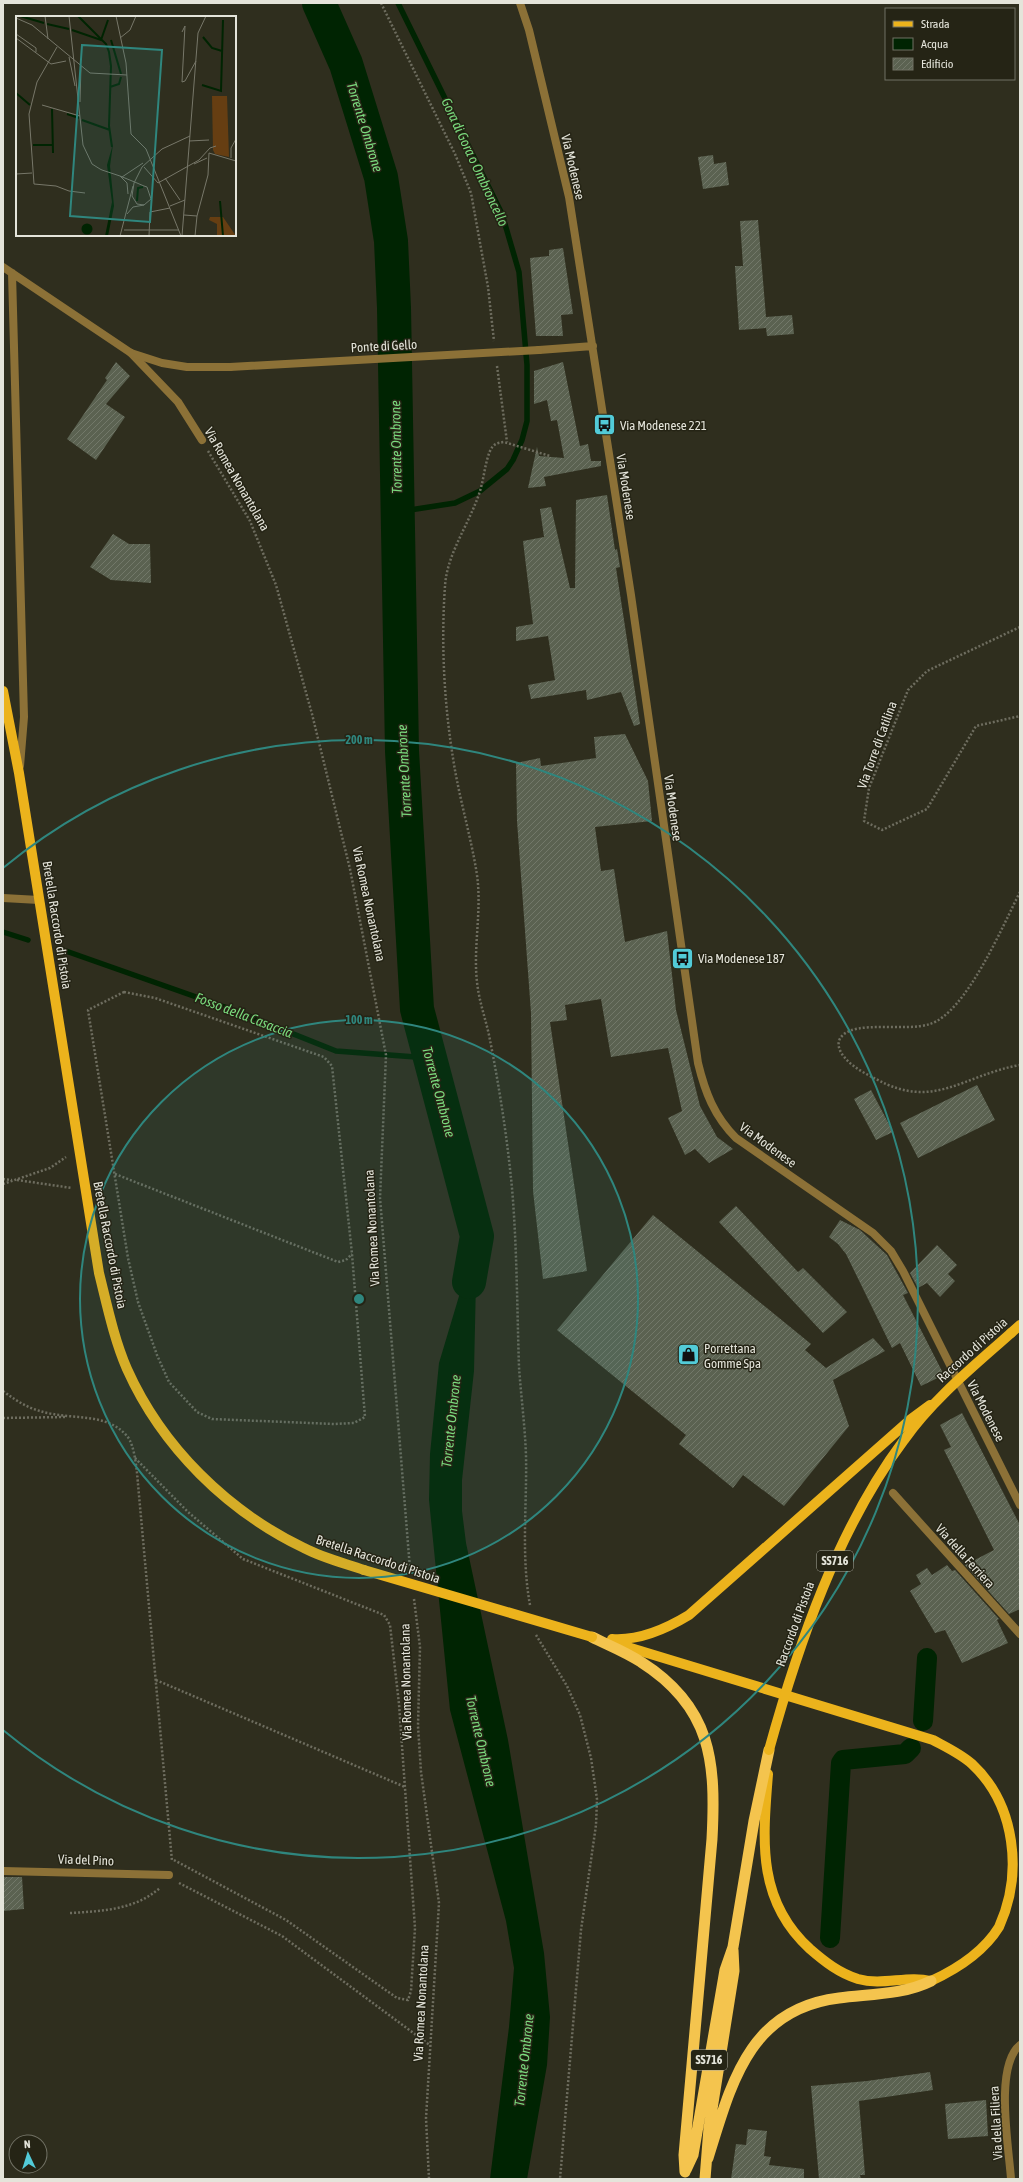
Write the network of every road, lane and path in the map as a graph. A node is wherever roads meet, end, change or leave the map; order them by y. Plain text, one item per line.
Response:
1 (381, 3) edge
2 (520, 3) edge
3 (3, 267) edge
4 (12, 272) junction
5 (593, 346) junction
6 (495, 349) dead end
7 (131, 354) junction
8 (496, 364) dead end
9 (202, 440) joint
10 (507, 442) junction
11 (550, 456) dead end
12 (1020, 627) edge
13 (3, 695) edge
14 (1020, 716) edge
15 (19, 773) junction
16 (1020, 892) edge
17 (3, 898) edge
18 (39, 900) junction
19 (1020, 1065) edge
20 (80, 1148) junction
21 (114, 1174) junction
22 (3, 1180) edge
23 (16, 1180) junction
24 (3, 1184) edge
25 (86, 1191) junction
26 (352, 1254) junction
27 (1020, 1325) edge
28 (3, 1392) edge
29 (944, 1395) junction
30 (87, 1417) junction
31 (3, 1418) edge
32 (135, 1458) junction
33 (893, 1493) dead end
34 (1020, 1505) edge
35 (411, 1576) dead end
36 (413, 1592) dead end
37 (531, 1611) dead end
38 (535, 1632) dead end
39 (1020, 1634) edge
40 (592, 1637) junction
41 (156, 1680) junction
42 (769, 1750) junction
43 (406, 1788) junction
44 (172, 1859) junction
45 (3, 1871) edge
46 (169, 1875) junction
47 (70, 1913) dead end
48 (733, 1947) junction
49 (931, 1981) junction
50 (1020, 2045) edge
51 (431, 2046) junction
52 (708, 2158) junction
53 (685, 2175) edge
54 (428, 2179) edge
55 (560, 2179) edge
56 (705, 2179) edge
57 (1011, 2179) edge

1 - 6 path
2 - 5 street, Via Modenese
3 - 4 street
4 - 7 street
4 - 15 street
5 - 7 street, Ponte di Gello, bridge
5 - 34 street, Via Modenese
7 - 9 street, Via Romea Nonantolana
8 - 10 path
9 - 35 path, Via Romea Nonantolana
10 - 11 path
10 - 37 path
12 - 14 path, Via Torre di Catilina
13 - 15 main road, Bretella Raccordo di Pistoia
15 - 18 main road, Bretella Raccordo di Pistoia
16 - 19 path
17 - 18 street
18 - 20 main road, Bretella Raccordo di Pistoia
20 - 23 path
20 - 25 main road, Bretella Raccordo di Pistoia
21 - 26 path
21 - 26 path
21 - 26 path
22 - 23 path
23 - 24 path
23 - 25 path
25 - 40 main road, Bretella Raccordo di Pistoia, bridge
27 - 29 main road, Raccordo di Pistoia / SS716, bridge
28 - 30 path
29 - 40 main road, bridge
29 - 42 main road, Raccordo di Pistoia / SS716, bridge
30 - 31 path
30 - 32 path
32 - 41 path
32 - 43 path
33 - 39 street, Via della Ferriera
36 - 51 path, Via Romea Nonantolana
38 - 55 path
40 - 49 main road
40 - 53 highway
41 - 43 path
41 - 44 path
42 - 48 highway, Raccordo di Pistoia / SS716
42 - 49 main road
43 - 44 path
44 - 46 path
45 - 46 street, Via del Pino
46 - 47 path
46 - 51 path
48 - 52 highway, Raccordo di Pistoia / SS716
48 - 53 highway, Raccordo di Pistoia / SS716
49 - 52 highway
50 - 57 street, Via della Filiera
51 - 54 path, Via Romea Nonantolana
52 - 56 highway, Raccordo di Pistoia / SS716

